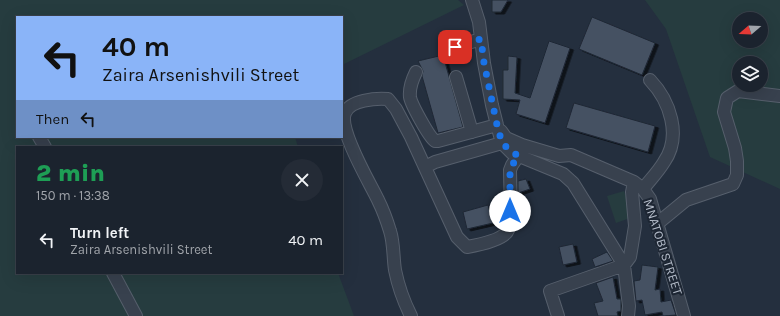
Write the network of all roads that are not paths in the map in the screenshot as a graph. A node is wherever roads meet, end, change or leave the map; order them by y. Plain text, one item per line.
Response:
1 (472, 0) edge
2 (481, 39) junction
3 (455, 47) dead end
4 (416, 72) dead end
5 (456, 77) dead end
6 (650, 80) dead end
7 (780, 96) edge
8 (497, 125) junction
9 (472, 132) junction
10 (502, 143) junction
11 (521, 150) junction
12 (425, 167) junction
13 (638, 186) junction
14 (658, 223) junction
15 (624, 265) junction
16 (114, 274) edge
17 (136, 316) edge
18 (411, 316) edge
19 (558, 316) edge
20 (628, 316) edge
21 (684, 316) edge

1 - 2 street
2 - 3 street
2 - 8 street
4 - 9 street
5 - 9 street
6 - 13 street
7 - 14 street
8 - 9 street
8 - 10 street
8 - 11 street
10 - 11 street
10 - 12 street
11 - 12 street
11 - 13 street
11 - 15 street
12 - 18 street
13 - 14 street, MNATOBI STREET
13 - 15 street
14 - 21 street, MNATOBI STREET
15 - 19 street
15 - 20 street
16 - 17 street

